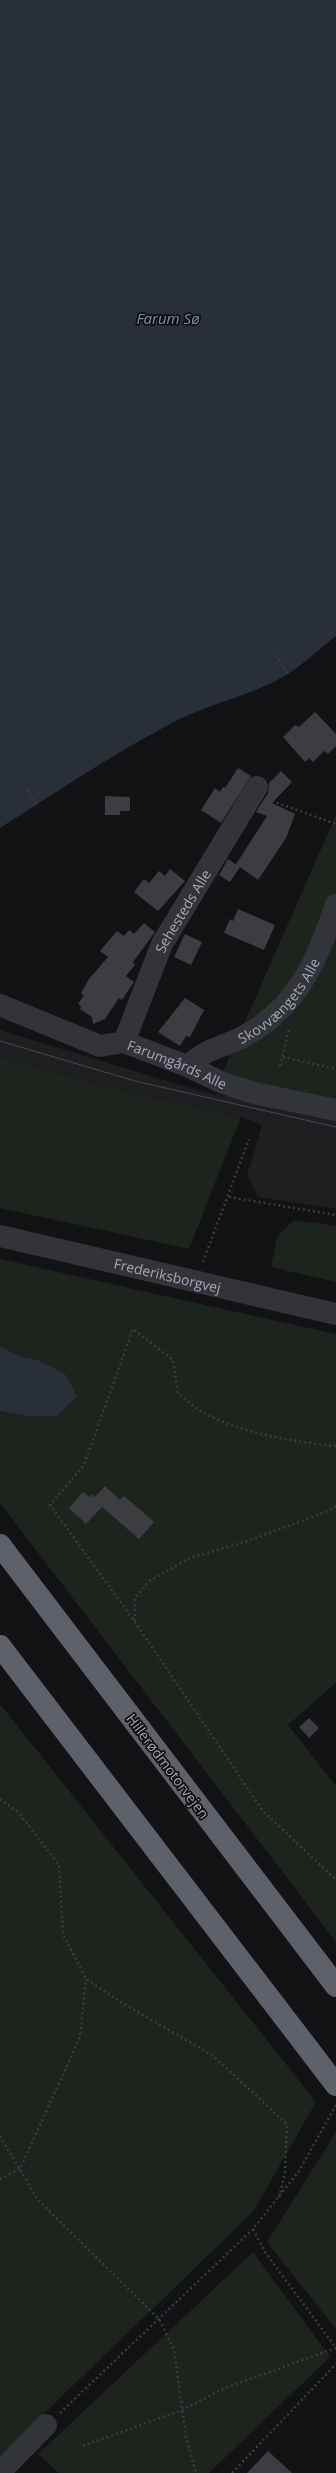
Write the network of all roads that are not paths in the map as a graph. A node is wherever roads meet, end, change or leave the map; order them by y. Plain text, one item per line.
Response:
1 (255, 790) road end
2 (336, 905) edge
3 (0, 1006) edge
4 (124, 1042) junction
5 (187, 1066) junction
6 (336, 1110) edge
7 (0, 1236) edge
8 (336, 1314) edge
9 (0, 1545) edge
10 (0, 1646) edge
11 (336, 1986) edge
12 (336, 2085) edge
13 (46, 2425) road end
14 (0, 2472) edge

1 - 4 street, Sehesteds Alle
2 - 5 street, Skovvængets Alle
3 - 4 street, Farumgårds Alle
4 - 5 street, Farumgårds Alle
5 - 6 street, Farumgårds Alle
7 - 8 street, Frederiksborgvej
9 - 11 highway, Hillerødmotorvejen
10 - 12 highway
13 - 14 street

